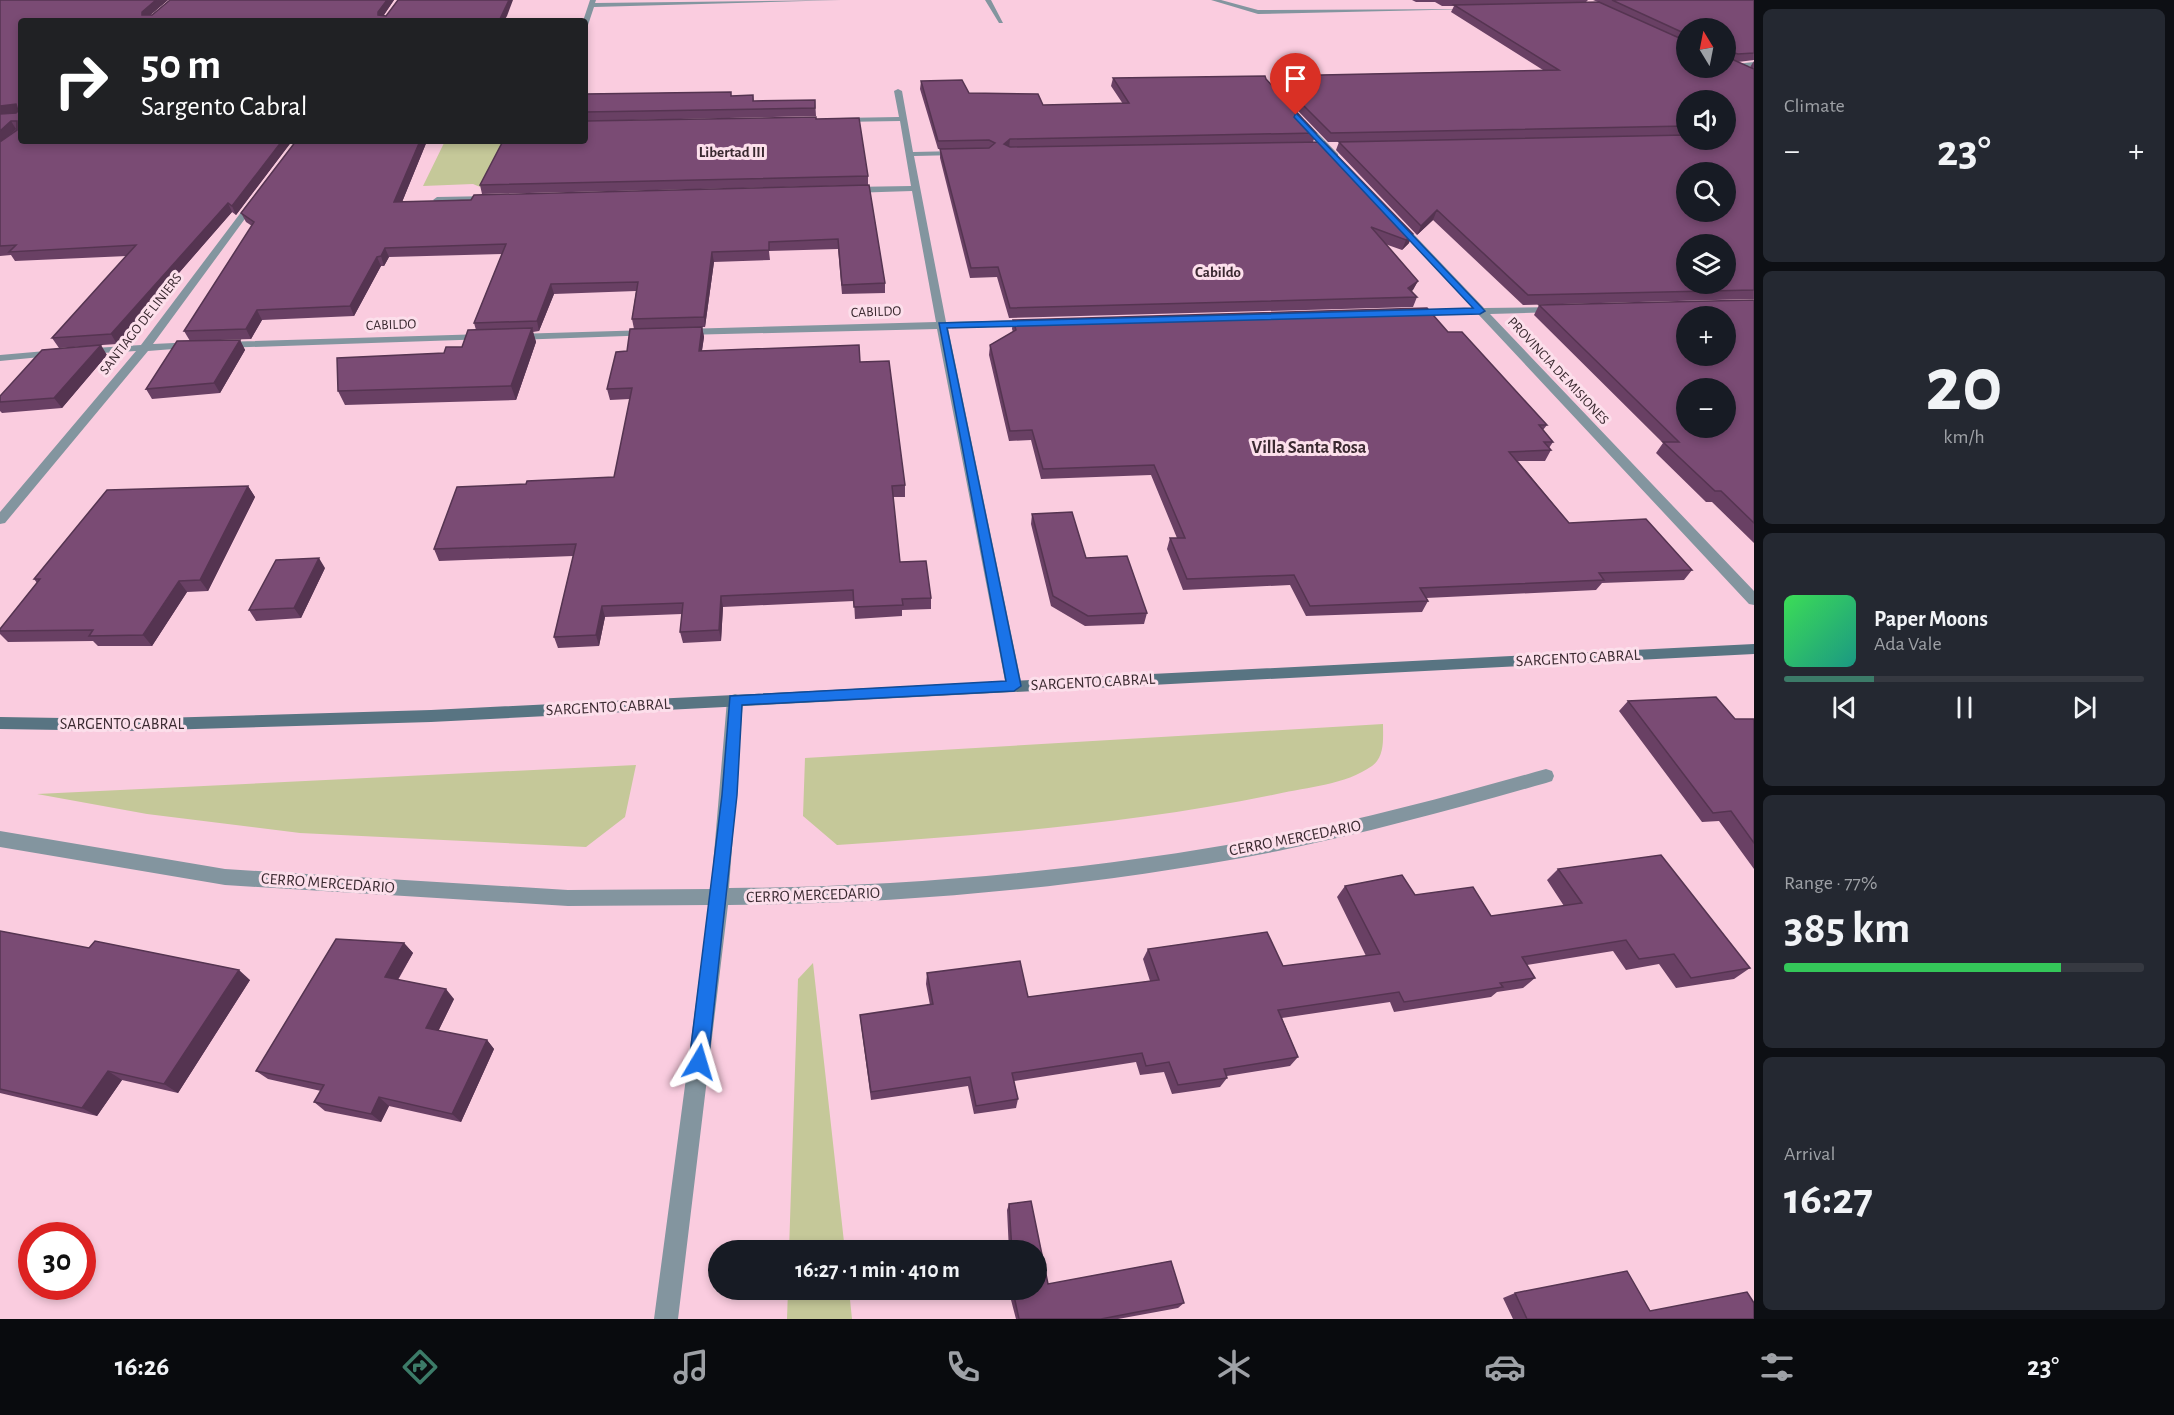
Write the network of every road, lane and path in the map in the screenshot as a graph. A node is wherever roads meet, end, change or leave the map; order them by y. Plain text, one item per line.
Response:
1 (838, 0) edge
2 (988, 0) edge
3 (1214, 0) edge
4 (592, 3) edge
5 (1479, 9) edge
6 (587, 18) edge
7 (1001, 22) dead end
8 (1736, 64) edge
9 (1754, 64) edge
10 (1736, 68) edge
11 (1751, 75) edge
12 (898, 91) dead end
13 (1296, 115) edge
14 (903, 119) junction
15 (832, 120) edge
16 (1319, 146) junction
17 (1337, 146) edge
18 (965, 153) edge
19 (909, 154) junction
20 (1342, 164) edge
21 (264, 188) edge
22 (915, 188) junction
23 (844, 190) edge
24 (497, 199) edge
25 (437, 200) edge
26 (1391, 216) edge
27 (1564, 309) edge
28 (1480, 311) junction
29 (1402, 313) edge
30 (1048, 322) edge
31 (942, 325) junction
32 (145, 347) junction
33 (0, 358) edge
34 (0, 520) edge
35 (1754, 600) edge
36 (1754, 649) edge
37 (1014, 686) junction
38 (735, 700) junction
39 (0, 723) edge
40 (1546, 776) dead end
41 (0, 839) edge
42 (719, 898) junction
43 (666, 1319) edge

1 - 4 street
2 - 7 street
3 - 5 street
4 - 6 street
8 - 9 street
10 - 11 main road
12 - 14 street
13 - 16 street
14 - 15 street
14 - 19 street
16 - 17 street
16 - 20 street
18 - 19 street
19 - 22 street
21 - 32 street, SANTIAGO DE LINIERS
22 - 23 street
22 - 31 street
24 - 25 street
26 - 28 street, PROVINCIA DE MISIONES
27 - 28 street
28 - 29 street
28 - 35 street, PROVINCIA DE MISIONES
30 - 31 street, CABILDO
31 - 32 street, CABILDO
31 - 37 street
32 - 33 street, CABILDO
32 - 34 street, SANTIAGO DE LINIERS
36 - 37 main road, SARGENTO CABRAL
37 - 38 main road, SARGENTO CABRAL
38 - 39 main road, SARGENTO CABRAL
38 - 42 street
40 - 42 street, CERRO MERCEDARIO
41 - 42 street, CERRO MERCEDARIO
42 - 43 street

